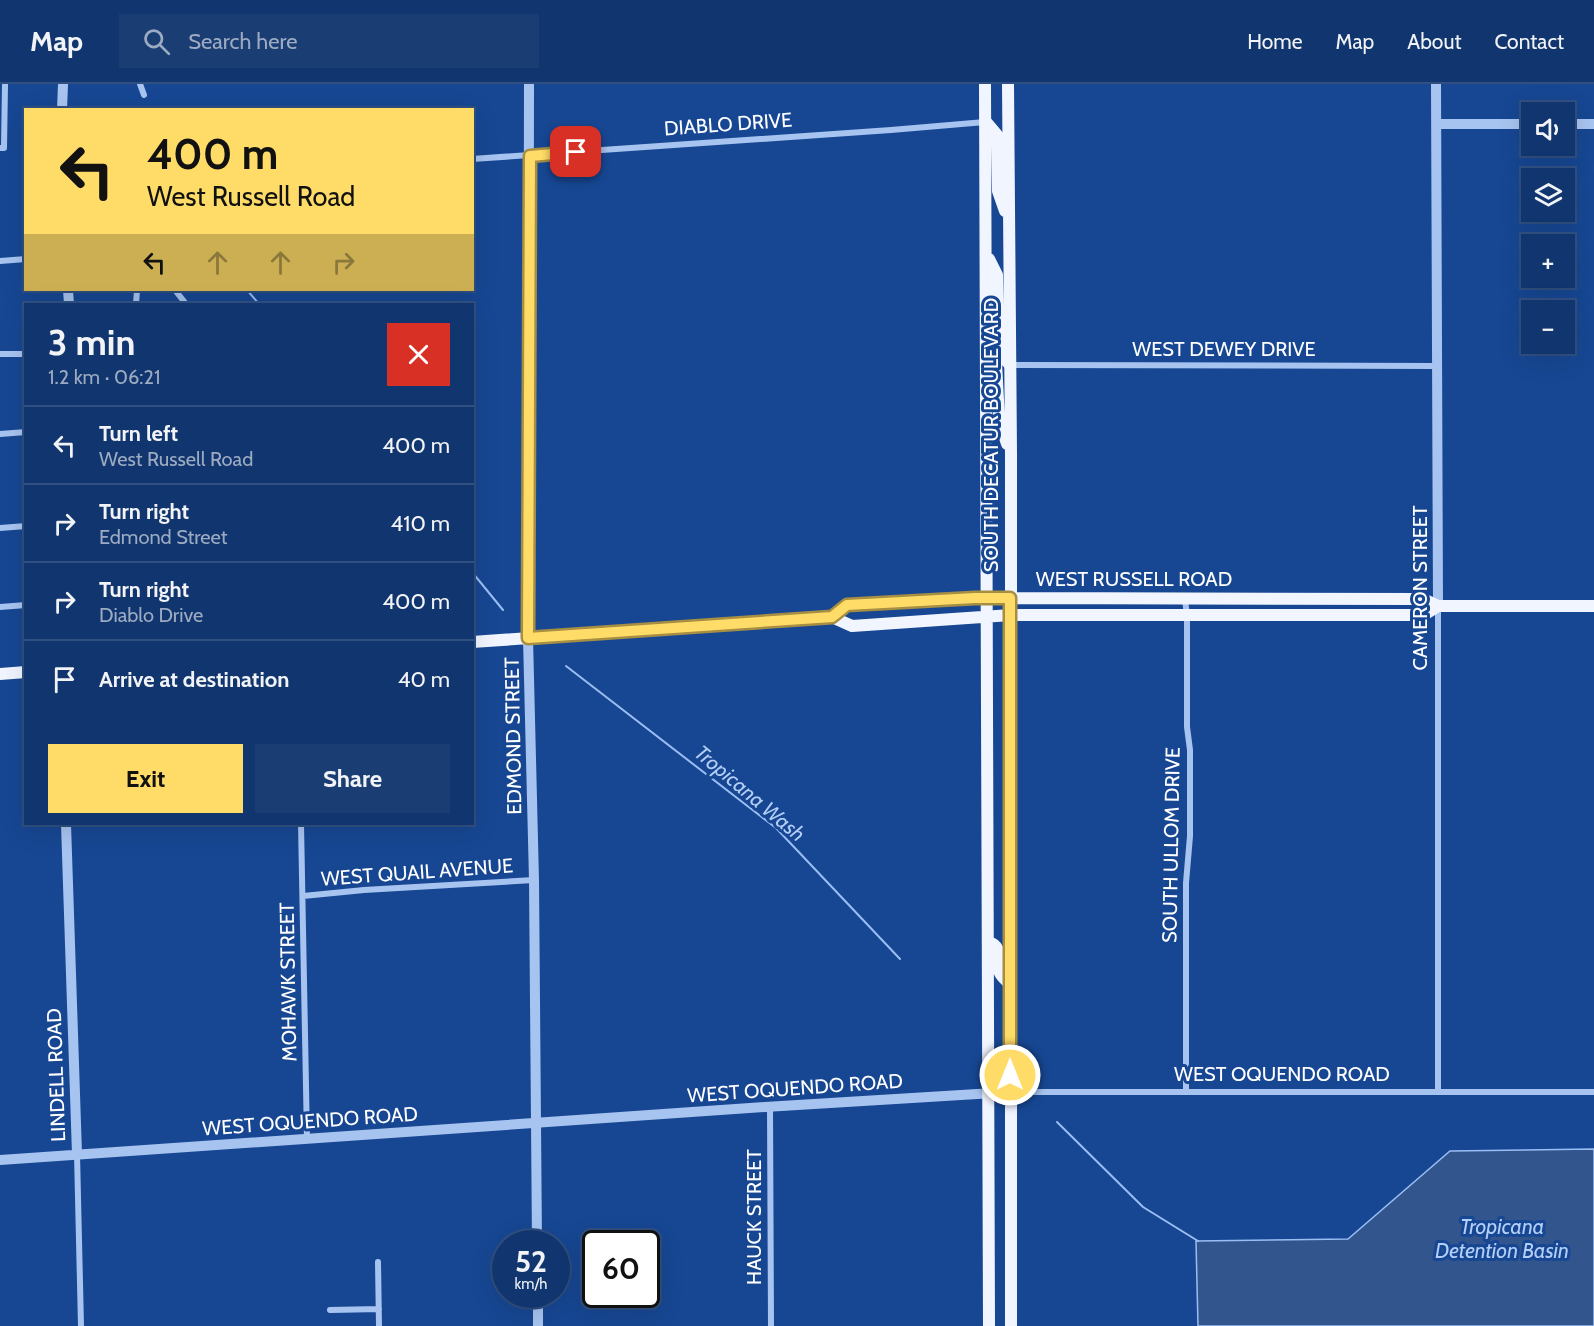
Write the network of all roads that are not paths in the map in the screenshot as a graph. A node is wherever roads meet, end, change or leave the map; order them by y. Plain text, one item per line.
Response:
1 (5, 84) edge
2 (63, 84) edge
3 (140, 84) edge
4 (529, 84) edge
5 (985, 84) edge
6 (1008, 84) edge
7 (1436, 84) edge
8 (144, 95) dead end
9 (62, 108) edge
10 (986, 122) junction
11 (1437, 124) junction
12 (1521, 124) edge
13 (1575, 124) edge
14 (1594, 124) edge
15 (2, 148) edge
16 (530, 156) junction
17 (474, 159) edge
18 (1009, 224) junction
19 (987, 255) junction
20 (24, 259) edge
21 (0, 261) edge
22 (176, 291) edge
23 (185, 303) edge
24 (987, 351) junction
25 (0, 354) edge
26 (24, 354) edge
27 (1011, 364) junction
28 (1437, 366) junction
29 (24, 432) edge
30 (0, 434) edge
31 (1011, 453) junction
32 (24, 526) edge
33 (0, 528) edge
34 (987, 598) junction
35 (1010, 598) junction
36 (1185, 599) junction
37 (24, 605) edge
38 (1438, 606) junction
39 (1594, 606) edge
40 (0, 607) edge
41 (1011, 615) junction
42 (987, 616) junction
43 (1187, 616) junction
44 (832, 617) junction
45 (528, 638) junction
46 (474, 642) edge
47 (24, 672) edge
48 (0, 674) edge
49 (66, 825) edge
50 (300, 825) edge
51 (534, 880) junction
52 (303, 896) junction
53 (988, 942) junction
54 (1010, 985) junction
55 (1010, 1092) junction
56 (1186, 1092) junction
57 (1438, 1092) junction
58 (1594, 1092) edge
59 (988, 1093) junction
60 (770, 1107) junction
61 (537, 1123) junction
62 (308, 1139) junction
63 (77, 1154) junction
64 (0, 1160) edge
65 (537, 1230) edge
66 (378, 1262) dead end
67 (538, 1308) edge
68 (379, 1309) junction
69 (330, 1310) dead end
70 (81, 1326) edge
71 (379, 1326) edge
72 (538, 1326) edge
73 (771, 1326) edge
74 (989, 1326) edge
75 (1011, 1326) edge

1 - 15 street
2 - 9 street
3 - 8 street
4 - 16 street, EDMOND STREET
5 - 10 main road, SOUTH DECATUR BOULEVARD
6 - 18 main road, SOUTH DECATUR BOULEVARD
7 - 11 street, CAMERON STREET
10 - 16 street, DIABLO DRIVE
10 - 18 main road
10 - 19 main road, SOUTH DECATUR BOULEVARD
11 - 12 street
11 - 28 street, CAMERON STREET
13 - 14 street
16 - 17 street, DIABLO DRIVE
16 - 45 street, EDMOND STREET
18 - 27 main road, SOUTH DECATUR BOULEVARD
19 - 24 main road, SOUTH DECATUR BOULEVARD
19 - 27 main road
20 - 21 street
22 - 23 street
24 - 31 main road
24 - 34 main road, SOUTH DECATUR BOULEVARD
25 - 26 street
27 - 28 street, WEST DEWEY DRIVE
27 - 31 main road, SOUTH DECATUR BOULEVARD
28 - 38 street, CAMERON STREET
29 - 30 street
31 - 35 main road, SOUTH DECATUR BOULEVARD
32 - 33 street
34 - 35 main road, WEST RUSSELL ROAD
34 - 42 main road, SOUTH DECATUR BOULEVARD
34 - 44 main road, WEST RUSSELL ROAD
35 - 36 main road, WEST RUSSELL ROAD
35 - 41 main road, SOUTH DECATUR BOULEVARD
36 - 38 main road, WEST RUSSELL ROAD
36 - 43 street, SOUTH ULLOM DRIVE
37 - 40 street
38 - 39 main road, WEST RUSSELL ROAD
38 - 43 main road, WEST RUSSELL ROAD
38 - 57 street, CAMERON STREET
41 - 42 main road, WEST RUSSELL ROAD
41 - 43 main road, WEST RUSSELL ROAD
41 - 54 main road, SOUTH DECATUR BOULEVARD
42 - 44 main road, WEST RUSSELL ROAD
42 - 53 main road, SOUTH DECATUR BOULEVARD
43 - 56 street, SOUTH ULLOM DRIVE
44 - 45 main road, WEST RUSSELL ROAD
45 - 46 main road, WEST RUSSELL ROAD
45 - 51 street, EDMOND STREET
47 - 48 main road
49 - 63 street, LINDELL ROAD
50 - 52 street, MOHAWK STREET
51 - 52 street, WEST QUAIL AVENUE
51 - 61 street, EDMOND STREET
52 - 62 street, MOHAWK STREET
53 - 54 main road
53 - 59 main road, SOUTH DECATUR BOULEVARD
54 - 55 main road, SOUTH DECATUR BOULEVARD
55 - 56 street, WEST OQUENDO ROAD
55 - 59 street, WEST OQUENDO ROAD
55 - 75 main road, SOUTH DECATUR BOULEVARD
56 - 57 street, WEST OQUENDO ROAD
57 - 58 street, WEST OQUENDO ROAD
59 - 60 street, WEST OQUENDO ROAD
59 - 74 main road, SOUTH DECATUR BOULEVARD
60 - 61 street, WEST OQUENDO ROAD
60 - 73 street, HAUCK STREET
61 - 62 street, WEST OQUENDO ROAD
61 - 65 street, EDMOND STREET
62 - 63 street, WEST OQUENDO ROAD
63 - 64 street, WEST OQUENDO ROAD
63 - 70 street, LINDELL ROAD
66 - 68 street
67 - 72 street
68 - 69 street
68 - 71 street

